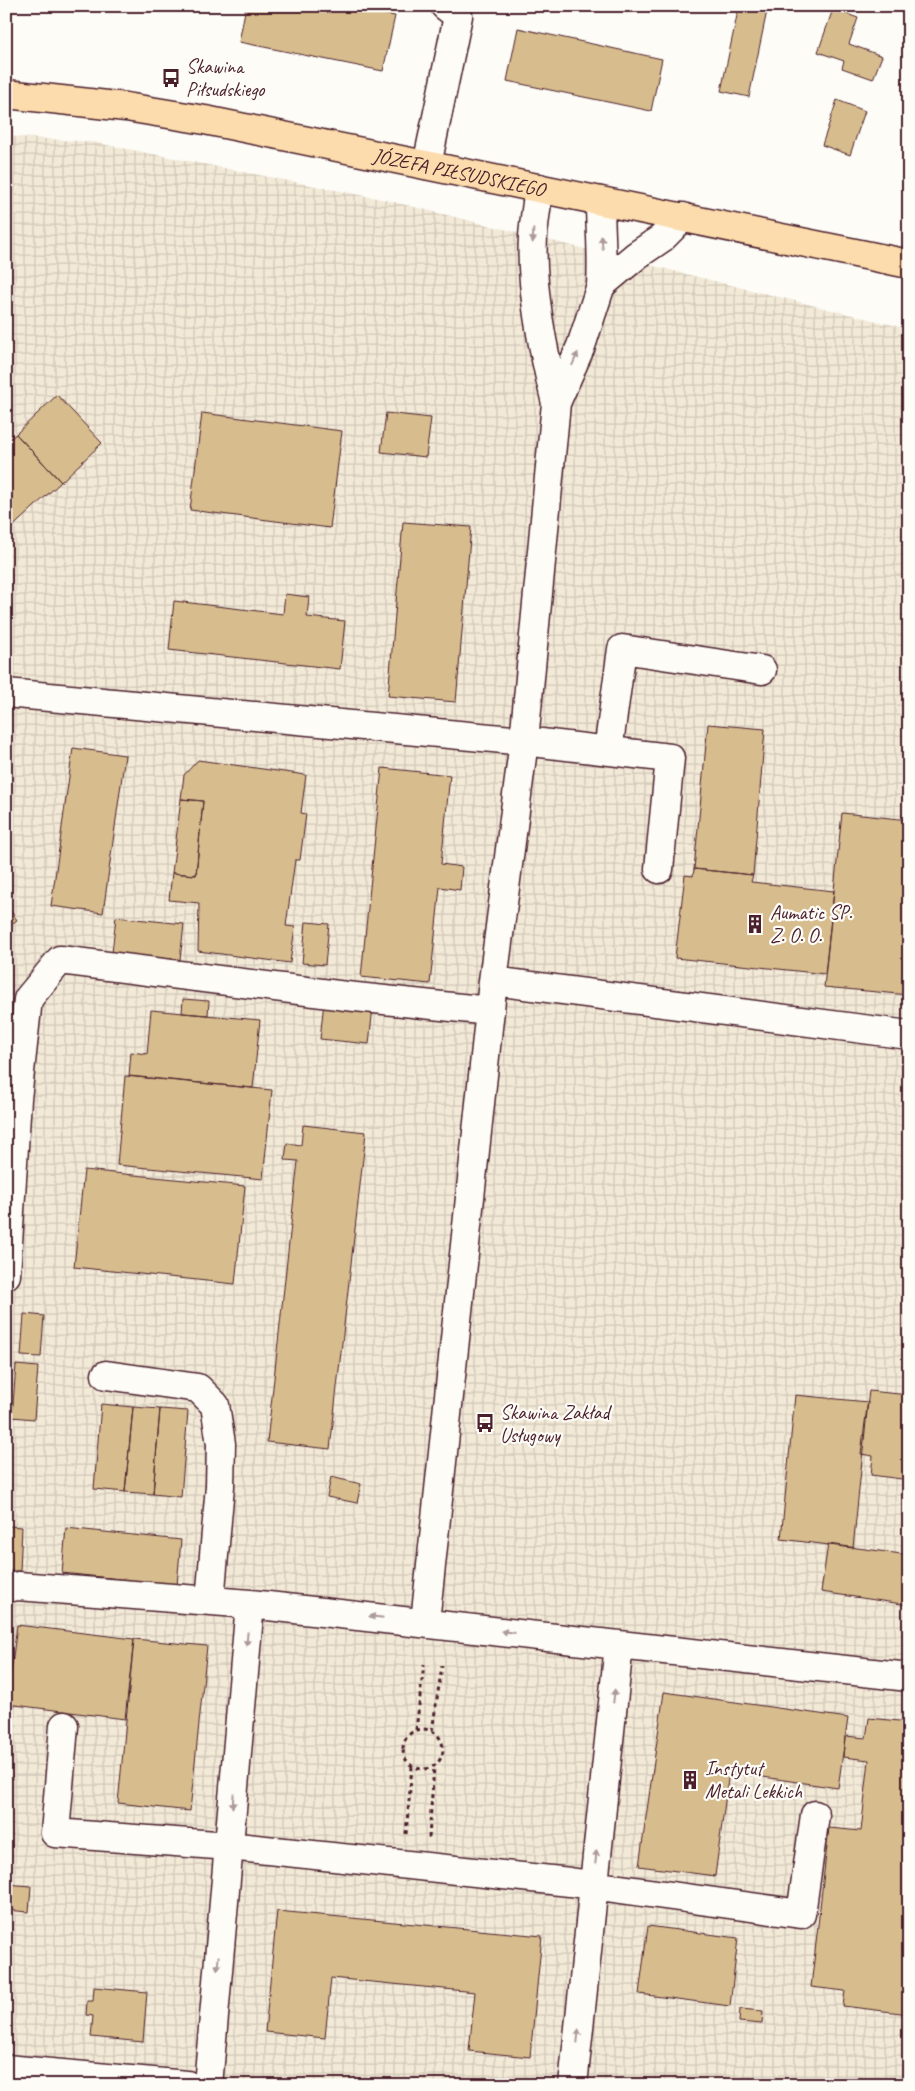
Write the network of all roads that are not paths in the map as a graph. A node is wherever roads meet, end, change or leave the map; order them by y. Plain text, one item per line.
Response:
1 (445, 6) edge
2 (6, 94) edge
3 (427, 165) junction
4 (538, 188) junction
5 (600, 201) junction
6 (682, 217) junction
7 (909, 264) edge
8 (602, 284) junction
9 (556, 403) junction
10 (762, 670) dead end
11 (6, 693) edge
12 (524, 741) junction
13 (608, 751) junction
14 (659, 870) dead end
15 (493, 981) junction
16 (490, 1011) junction
17 (909, 1035) edge
18 (6, 1275) edge
19 (106, 1375) dead end
20 (6, 1588) edge
21 (210, 1600) junction
22 (250, 1604) junction
23 (425, 1622) junction
24 (619, 1645) junction
25 (909, 1677) edge
26 (64, 1726) dead end
27 (815, 1815) dead end
28 (229, 1846) junction
29 (593, 1885) junction
30 (6, 2070) edge
31 (187, 2085) edge
32 (208, 2085) edge
33 (573, 2085) edge

1 - 3 street
2 - 3 main road, JÓZEFA PIŁSUDSKIEGO
3 - 4 main road, JÓZEFA PIŁSUDSKIEGO
4 - 5 main road, JÓZEFA PIŁSUDSKIEGO
4 -> 9 street
5 - 6 main road, JÓZEFA PIŁSUDSKIEGO
8 -> 5 street
6 - 7 main road, JÓZEFA PIŁSUDSKIEGO
6 - 8 street
9 -> 8 street
9 - 12 street
10 - 13 street
11 - 12 street
12 - 13 street
12 - 15 street
13 - 14 street
15 - 16 street
15 - 17 street
16 - 18 street
16 - 23 street
19 - 21 street
20 - 21 street
21 - 22 street
23 -> 22 street
22 -> 28 street
24 -> 23 street
24 - 25 street
29 -> 24 street
26 - 28 street
27 - 29 street
28 - 29 street
28 -> 32 street
33 -> 29 street
30 - 31 street

